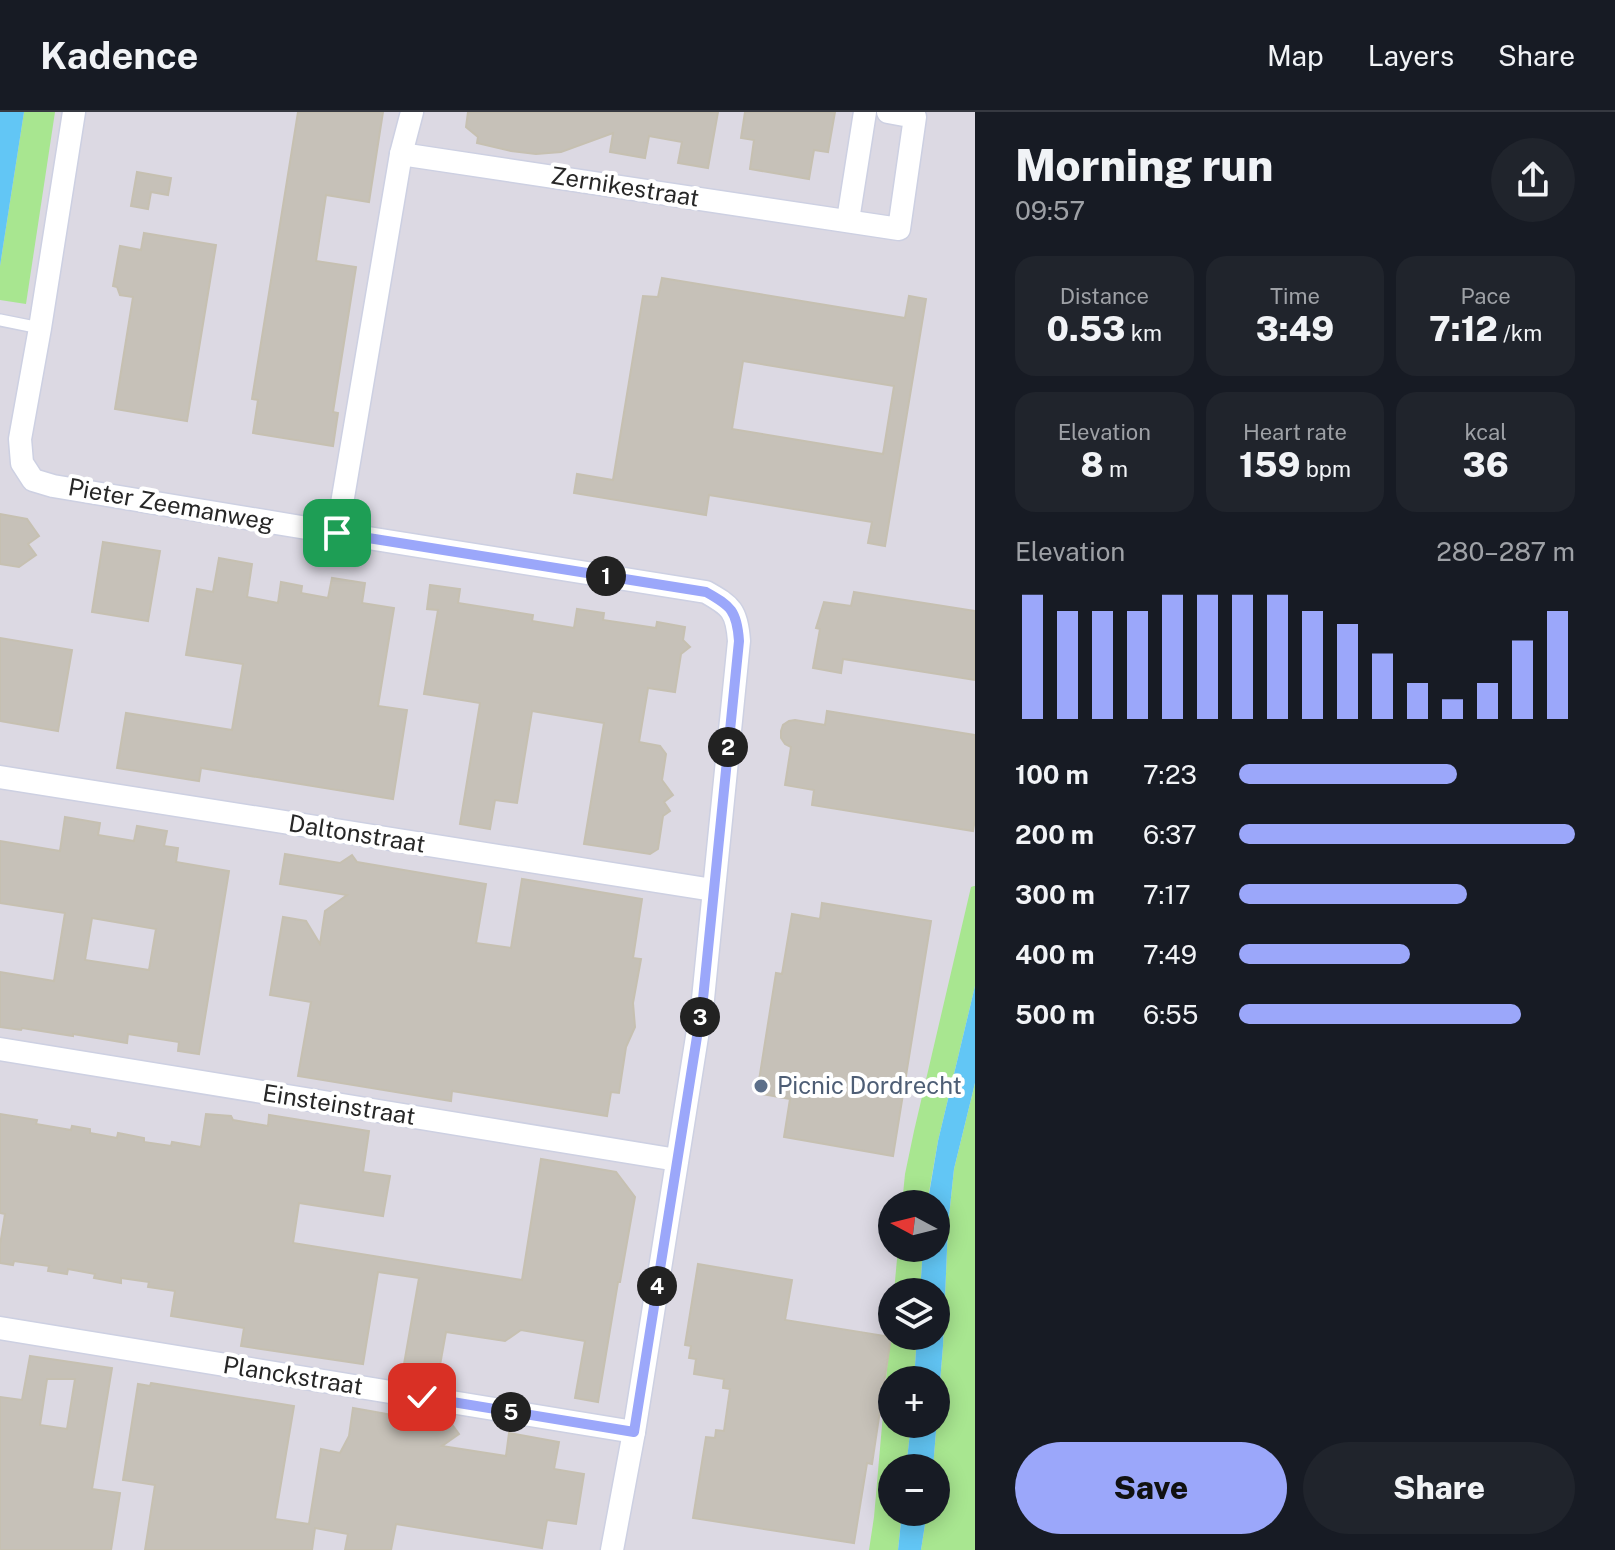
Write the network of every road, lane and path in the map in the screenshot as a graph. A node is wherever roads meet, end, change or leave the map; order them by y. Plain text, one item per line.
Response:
1 (74, 112) edge
2 (412, 112) edge
3 (865, 112) edge
4 (888, 112) edge
5 (401, 154) junction
6 (848, 220) junction
7 (0, 320) edge
8 (40, 328) junction
9 (337, 533) junction
10 (0, 777) edge
11 (713, 890) junction
12 (0, 1049) edge
13 (677, 1160) junction
14 (0, 1328) edge
15 (634, 1432) junction
16 (612, 1550) edge

1 - 8 street, Pieter Zeemanweg
2 - 5 street
3 - 6 street
4 - 6 street, Zernikestraat
5 - 6 street, Zernikestraat
5 - 9 street
7 - 8 lane
8 - 9 street, Pieter Zeemanweg
9 - 11 street, Pieter Zeemanweg
10 - 11 street, Daltonstraat
11 - 13 street, Pieter Zeemanweg
12 - 13 street, Einsteinstraat
13 - 15 street, Pieter Zeemanweg
14 - 15 street, Planckstraat
15 - 16 street, Pieter Zeemanweg

